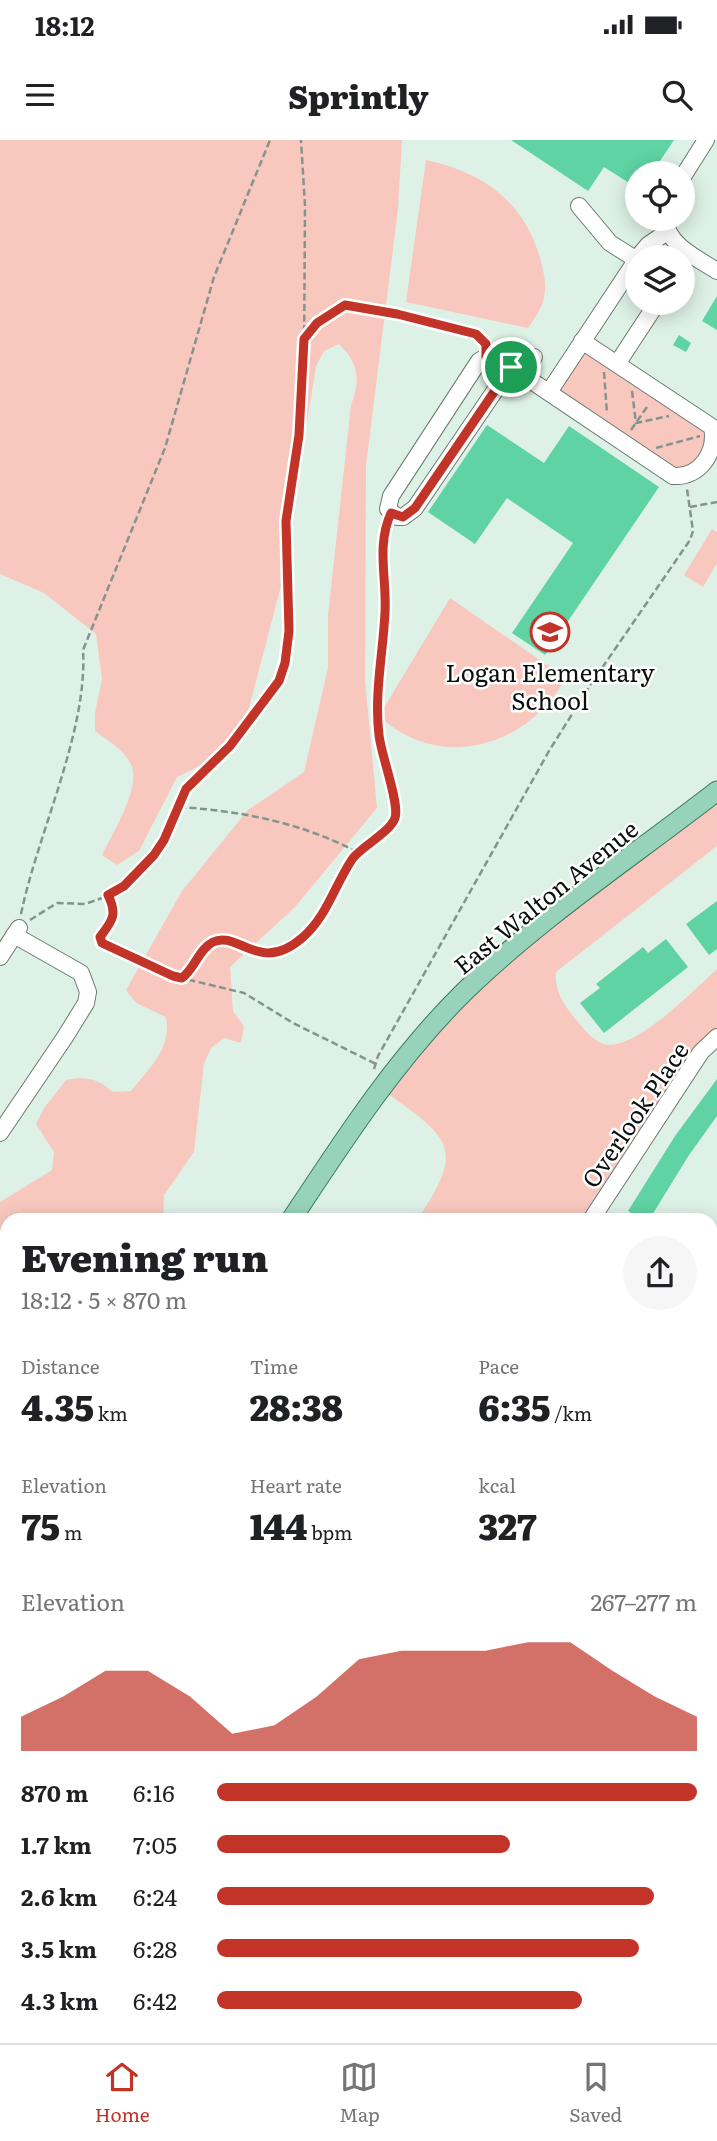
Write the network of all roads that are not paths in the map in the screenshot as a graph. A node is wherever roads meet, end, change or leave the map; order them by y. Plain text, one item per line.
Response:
1 (706, 140) edge
2 (693, 161) edge
3 (579, 206) dead end
4 (661, 231) edge
5 (648, 245) edge
6 (625, 252) edge
7 (695, 262) edge
8 (717, 271) edge
9 (625, 277) edge
10 (651, 315) edge
11 (583, 341) junction
12 (534, 357) dead end
13 (624, 369) junction
14 (516, 371) junction
15 (549, 392) junction
16 (717, 791) edge
17 (0, 957) edge
18 (717, 1037) edge
19 (0, 1133) edge
20 (296, 1213) edge
21 (596, 1213) edge

1 - 2 street
3 - 6 street
4 - 5 street
7 - 8 street
9 - 11 street
10 - 13 street
11 - 13 street
11 - 15 street
12 - 14 street
13 - 15 street
14 - 14 street
14 - 15 street
16 - 20 main road, East Walton Avenue
17 - 19 street
18 - 21 street, Overlook Place

